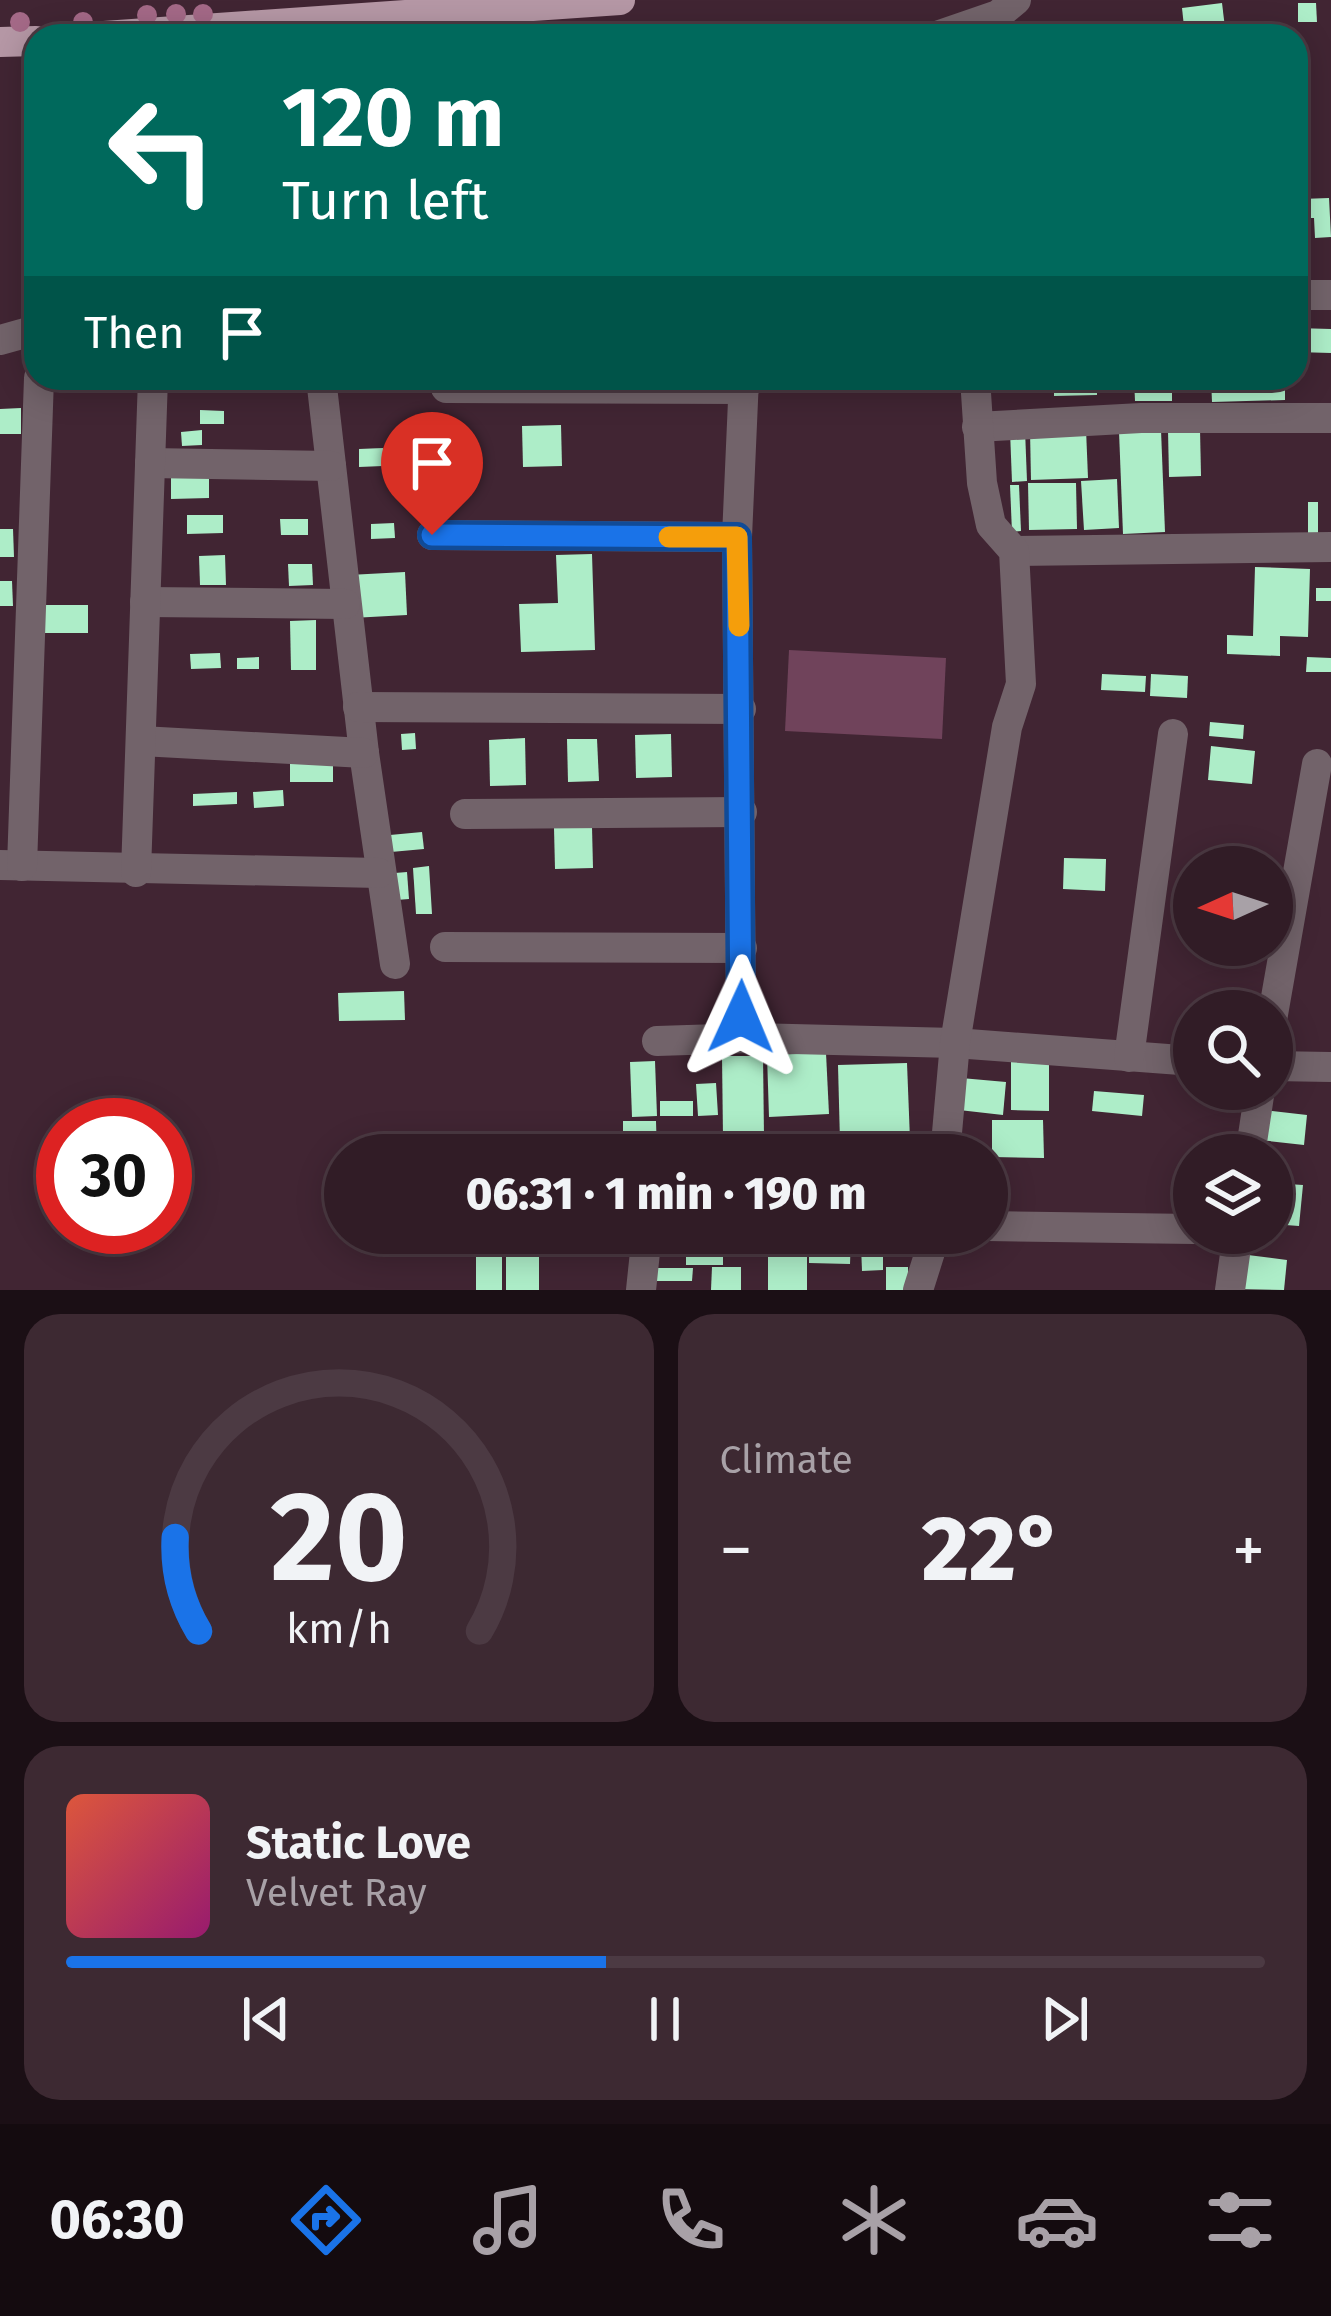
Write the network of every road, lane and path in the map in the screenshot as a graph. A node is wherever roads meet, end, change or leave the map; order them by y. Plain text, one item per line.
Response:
1 (620, 0) edge
2 (1016, 0) edge
3 (276, 24) edge
4 (972, 24) edge
5 (38, 390) edge
6 (153, 390) edge
7 (322, 390) edge
8 (744, 390) edge
9 (975, 390) edge
10 (1331, 418) edge
11 (977, 427) junction
12 (150, 463) junction
13 (331, 466) junction
14 (432, 535) dead end
15 (737, 537) junction
16 (1331, 547) edge
17 (1014, 551) junction
18 (146, 602) junction
19 (346, 604) junction
20 (358, 707) junction
21 (741, 709) junction
22 (1173, 734) dead end
23 (141, 741) junction
24 (364, 753) junction
25 (1317, 764) dead end
26 (742, 812) junction
27 (465, 814) dead end
28 (11, 865) edge
29 (136, 872) junction
30 (379, 874) junction
31 (445, 947) dead end
32 (742, 948) junction
33 (394, 964) dead end
34 (1277, 990) edge
35 (750, 1038) junction
36 (657, 1040) dead end
37 (955, 1042) junction
38 (1129, 1057) junction
39 (1173, 1060) edge
40 (1293, 1066) edge
41 (1331, 1067) edge
42 (947, 1134) edge
43 (1008, 1226) edge
44 (1173, 1229) edge
45 (644, 1254) edge
46 (929, 1254) edge
47 (1235, 1254) edge
48 (640, 1290) edge
49 (918, 1290) edge
50 (1230, 1290) edge

1 - 3 main road
2 - 4 street
5 - 28 street
6 - 12 street
7 - 13 street
8 - 15 street
9 - 11 street
10 - 11 street
11 - 17 street
12 - 13 street
12 - 18 street
13 - 19 street
14 - 15 street
15 - 21 street
16 - 17 street
17 - 37 street
18 - 19 street
18 - 23 street
19 - 20 street
20 - 21 street
20 - 24 street
21 - 26 street
22 - 38 street
23 - 24 street
23 - 29 street
24 - 30 street
25 - 34 street
26 - 27 street
26 - 32 street
28 - 29 street
29 - 30 street
30 - 33 street
31 - 32 street
32 - 35 street
35 - 36 street
35 - 37 street
37 - 38 street
37 - 42 street
38 - 39 street
40 - 41 street
43 - 44 street
45 - 48 street
46 - 49 street
47 - 50 street

